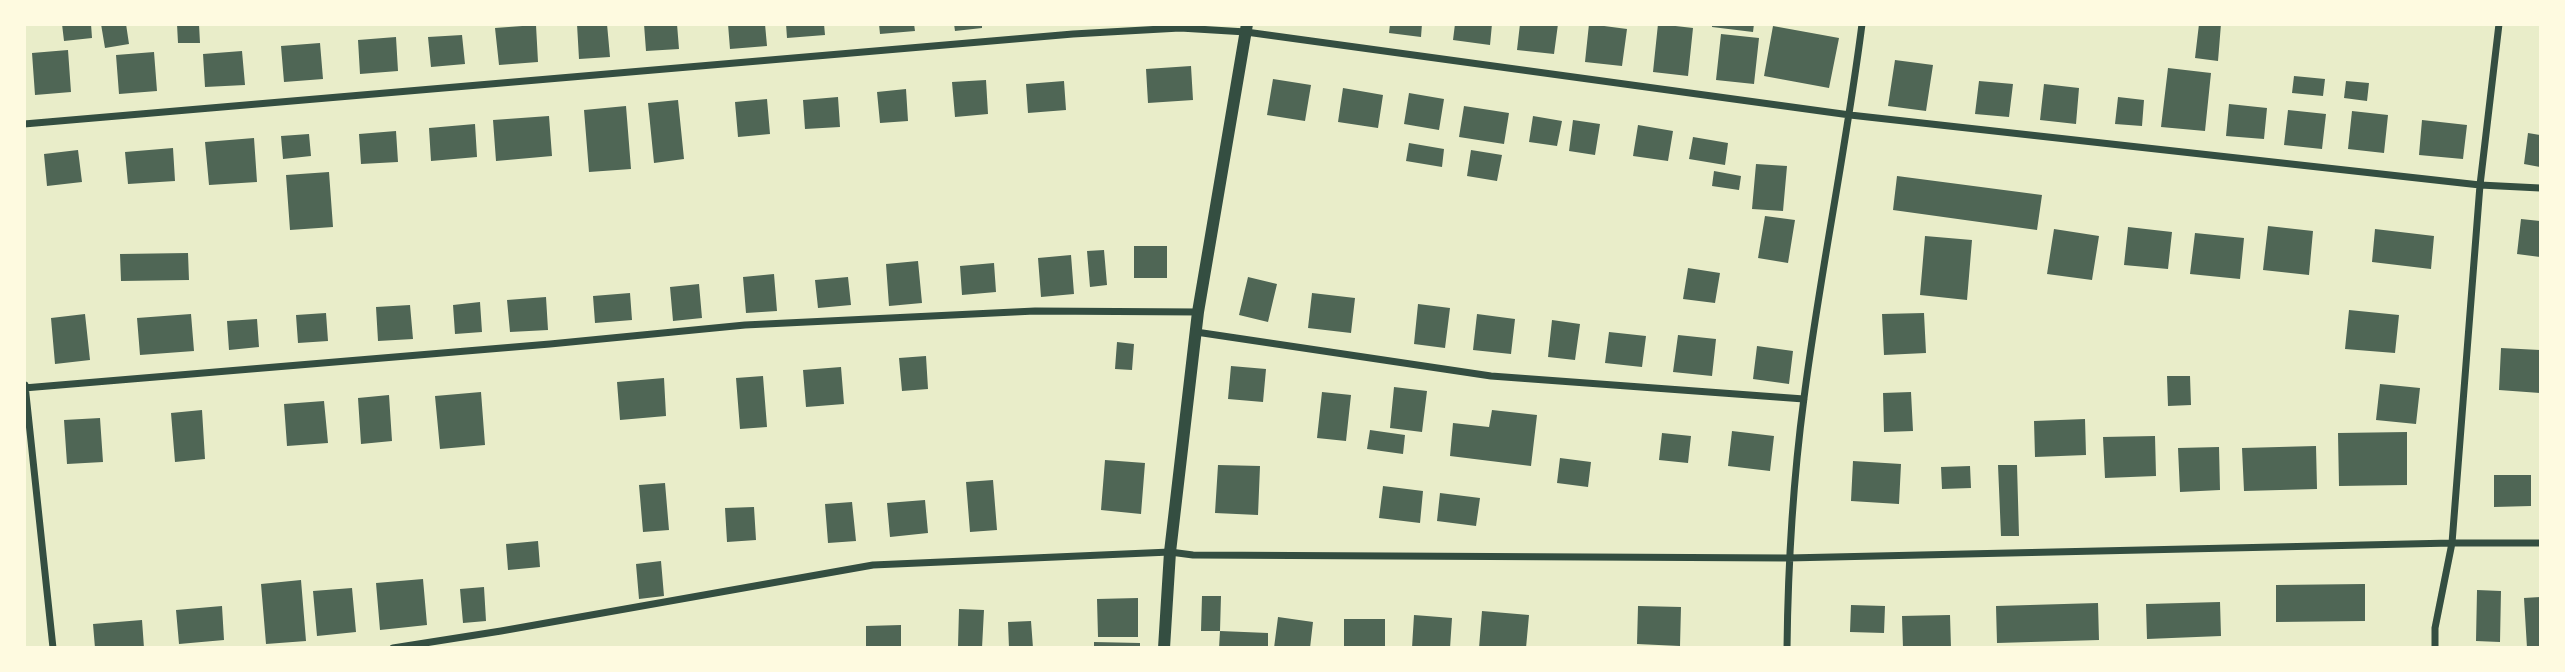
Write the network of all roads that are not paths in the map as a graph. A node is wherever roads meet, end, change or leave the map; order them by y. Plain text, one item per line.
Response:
1 (1862, 24) edge
2 (2499, 24) edge
3 (1247, 28) edge
4 (1850, 115) junction
5 (24, 124) edge
6 (2480, 185) junction
7 (2540, 188) edge
8 (1198, 312) junction
9 (1196, 332) junction
10 (25, 387) edge
11 (1804, 399) junction
12 (2452, 543) junction
13 (2540, 543) edge
14 (1170, 552) junction
15 (1788, 558) junction
16 (53, 648) edge
17 (393, 648) edge
18 (1164, 648) edge
19 (1787, 648) edge
20 (2435, 648) edge

1 - 4 street
2 - 6 street
3 - 4 street
3 - 5 street
3 - 8 street
4 - 6 street
4 - 11 street
6 - 7 street
6 - 12 street
8 - 9 street
8 - 10 street
9 - 11 street
9 - 14 street
10 - 16 street
11 - 15 street
12 - 13 street
12 - 15 street
12 - 20 street
14 - 15 street
14 - 17 street
14 - 18 street
15 - 19 street

